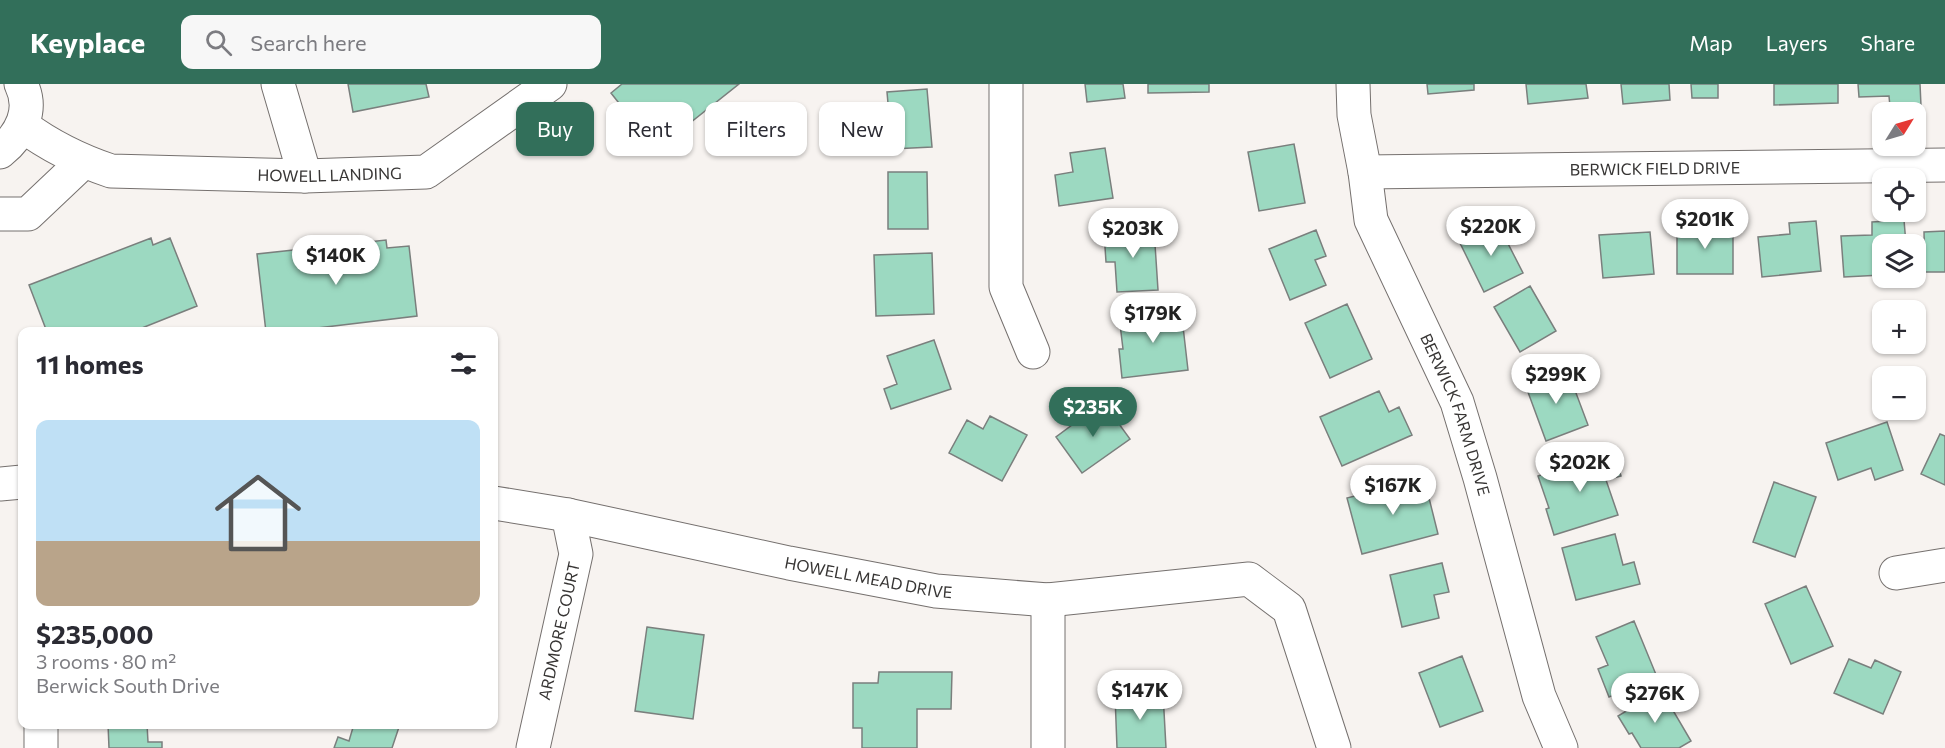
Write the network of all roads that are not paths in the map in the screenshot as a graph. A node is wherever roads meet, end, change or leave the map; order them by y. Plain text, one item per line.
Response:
1 (21, 84) edge
2 (278, 84) edge
3 (550, 84) edge
4 (1006, 84) edge
5 (1353, 84) edge
6 (22, 126) junction
7 (0, 152) edge
8 (83, 162) junction
9 (1945, 165) edge
10 (1365, 172) junction
11 (305, 176) junction
12 (0, 214) edge
13 (1033, 352) dead end
14 (18, 482) edge
15 (0, 484) edge
16 (498, 504) edge
17 (568, 515) junction
18 (1945, 565) edge
19 (1896, 573) dead end
20 (1048, 600) junction
21 (41, 729) edge
22 (41, 748) edge
23 (533, 748) edge
24 (1048, 748) edge
25 (1334, 748) edge
26 (1561, 748) edge

1 - 6 street
2 - 11 street
3 - 11 street, HOWELL LANDING
4 - 13 street
5 - 10 street, BERWICK FARM DRIVE
6 - 7 street
6 - 8 street, HOWELL LANDING
8 - 11 street, HOWELL LANDING
8 - 12 street
9 - 10 street, BERWICK FIELD DRIVE
10 - 26 street, BERWICK FARM DRIVE
14 - 15 street
16 - 17 street, HOWELL MEAD DRIVE
17 - 20 street, HOWELL MEAD DRIVE
17 - 23 street, ARDMORE COURT
18 - 19 street
20 - 24 street
20 - 25 street, HOWELL MEAD DRIVE
21 - 22 street

